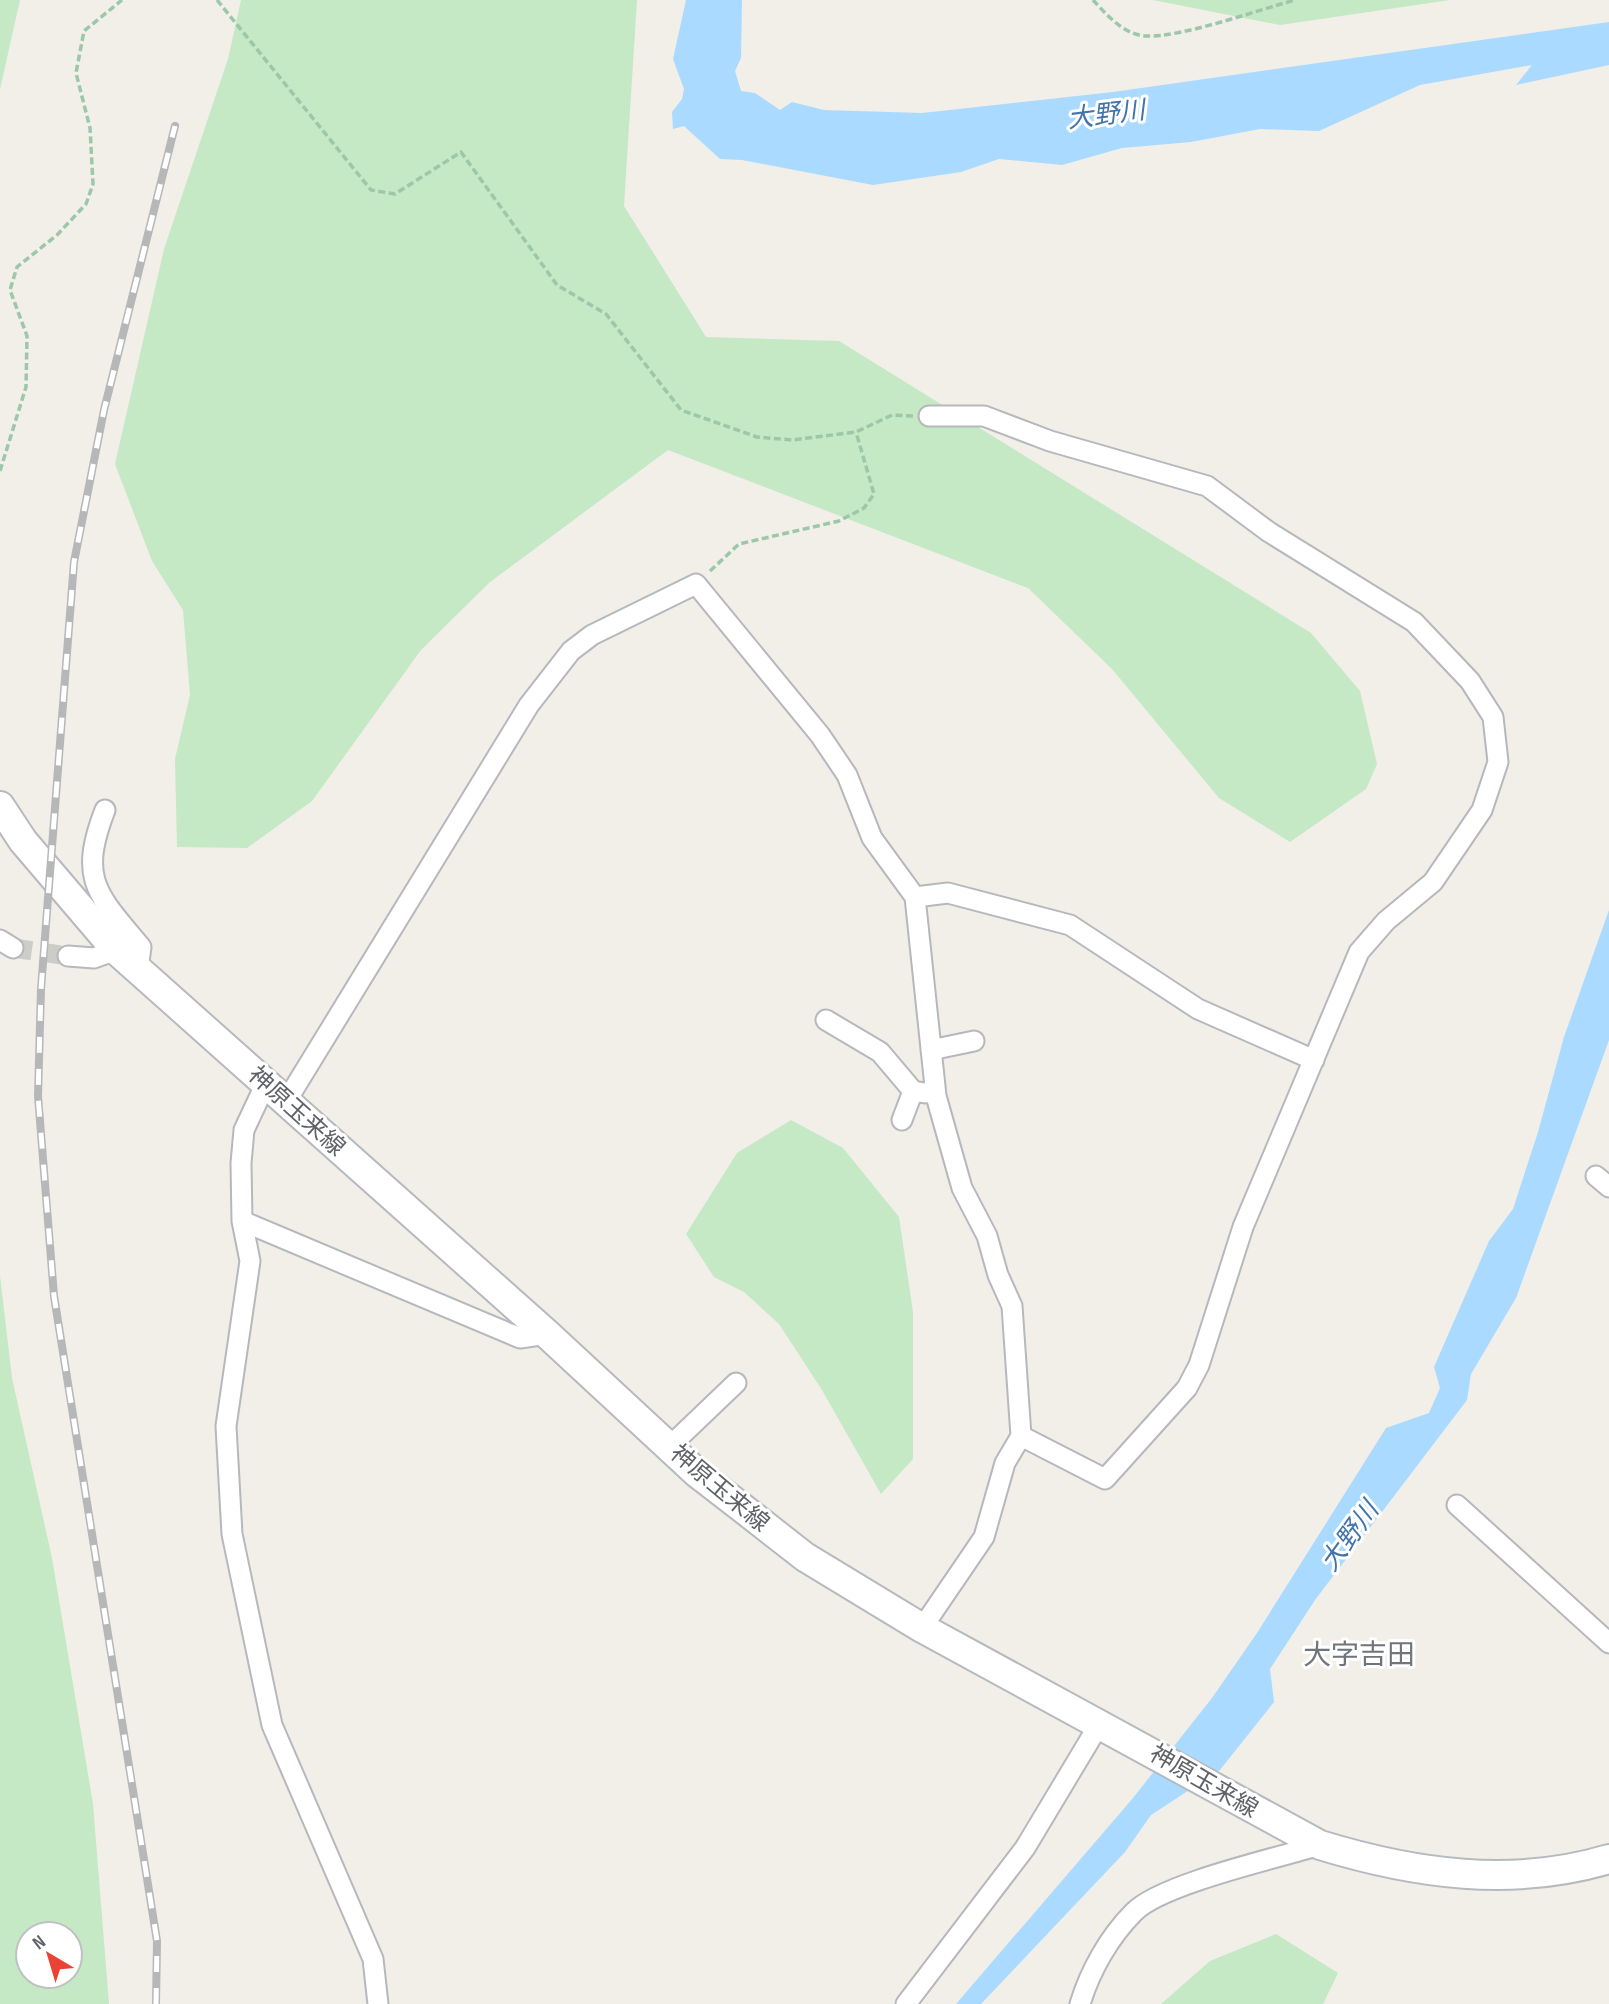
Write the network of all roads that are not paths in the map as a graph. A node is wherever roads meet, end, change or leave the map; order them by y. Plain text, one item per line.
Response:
1 (929, 416) road end
2 (0, 806) edge
3 (104, 810) dead end
4 (915, 897) junction
5 (116, 950) junction
6 (68, 956) tunnel mouth
7 (138, 969) junction
8 (826, 1020) dead end
9 (974, 1041) dead end
10 (931, 1050) junction
11 (1314, 1060) junction
12 (913, 1091) junction
13 (276, 1092) junction
14 (936, 1096) junction
15 (902, 1120) dead end
16 (242, 1221) junction
17 (547, 1334) junction
18 (736, 1383) dead end
19 (1021, 1436) junction
20 (669, 1447) junction
21 (1457, 1505) dead end
22 (922, 1628) junction
23 (1609, 1643) edge
24 (1100, 1723) junction
25 (1320, 1845) junction
26 (1609, 1858) edge
27 (378, 2004) edge
28 (906, 2004) edge
29 (1080, 2004) edge

1 - 11 street
2 - 5 main road, 神原玉来線
3 - 7 street
4 - 10 street
4 - 11 street
4 - 13 street
5 - 6 street
5 - 7 main road, 神原玉来線
7 - 13 main road, 神原玉来線
8 - 12 street
9 - 10 street
10 - 14 street
11 - 19 street
12 - 14 street
12 - 15 street
13 - 16 street
13 - 17 main road, 神原玉来線
14 - 19 street
16 - 17 street
16 - 27 street
17 - 20 main road, 神原玉来線
18 - 20 street
19 - 22 street
20 - 22 main road, 神原玉来線
21 - 23 street
22 - 24 main road, 神原玉来線
24 - 25 main road, 神原玉来線
24 - 28 street
25 - 26 main road, 神原玉来線
25 - 29 street

